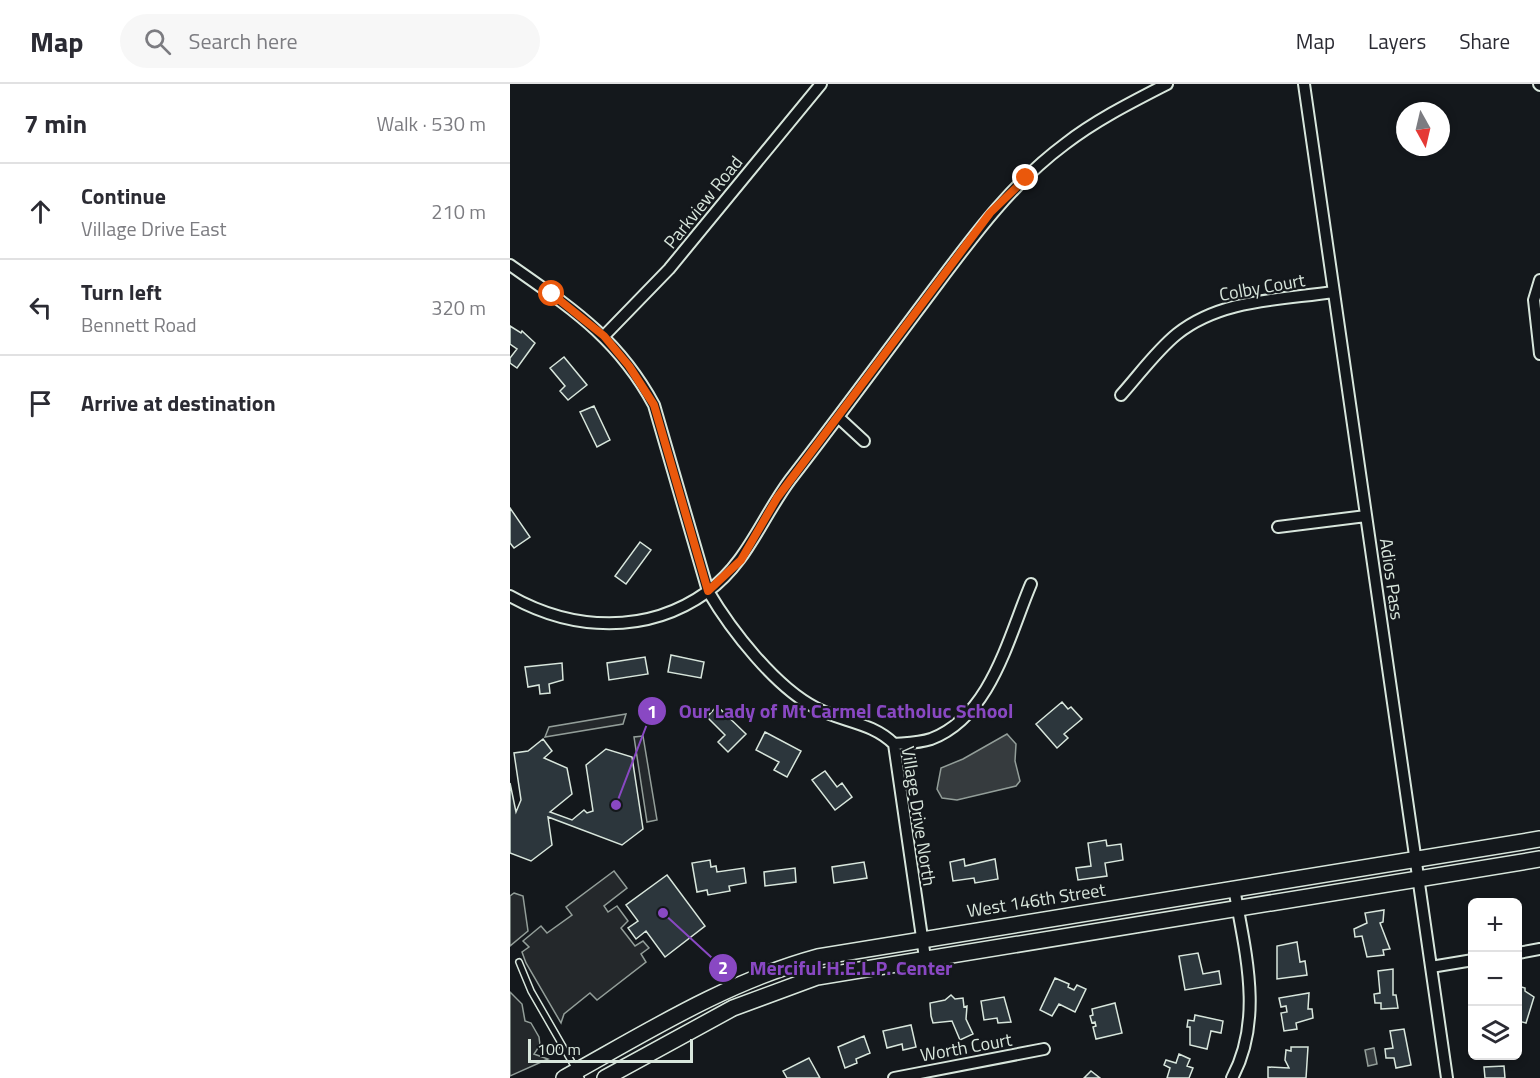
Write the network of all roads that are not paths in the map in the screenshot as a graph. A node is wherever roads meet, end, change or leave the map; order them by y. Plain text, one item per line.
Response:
1 (821, 84) edge
2 (1167, 84) edge
3 (1304, 84) edge
4 (510, 265) edge
5 (1540, 280) edge
6 (1334, 292) junction
7 (604, 336) junction
8 (1540, 354) edge
9 (1121, 395) dead end
10 (838, 417) junction
11 (864, 441) dead end
12 (1366, 516) junction
13 (1278, 527) dead end
14 (1031, 584) dead end
15 (708, 591) junction
16 (510, 596) edge
17 (894, 744) junction
18 (1540, 839) edge
19 (1414, 859) junction
20 (1540, 859) edge
21 (1418, 879) junction
22 (1234, 888) junction
23 (1238, 908) junction
24 (922, 938) junction
25 (1540, 950) edge
26 (1522, 952) edge
27 (925, 958) junction
28 (1468, 961) edge
29 (519, 962) dead end
30 (1431, 967) junction
31 (1044, 1050) dead end
32 (938, 1074) edge
33 (574, 1076) edge
34 (605, 1078) edge
35 (894, 1078) edge
36 (1232, 1078) edge
37 (1447, 1078) edge

1 - 7 street, Parkview Road
2 - 10 street
3 - 6 street, Adios Pass
4 - 7 street
5 - 8 street
6 - 9 street, Colby Court
6 - 12 street, Adios Pass
7 - 15 street
10 - 11 street
10 - 15 street
12 - 13 street
12 - 19 street, Adios Pass
14 - 17 street
15 - 16 street
15 - 17 street, Village Drive North
17 - 24 street, Village Drive North
18 - 19 main road, West 146th Street
19 - 21 street, Adios Pass
19 - 22 main road, West 146th Street
20 - 21 main road
21 - 23 main road
21 - 30 street, Adios Pass
22 - 23 street
22 - 24 main road, West 146th Street
23 - 27 main road
23 - 36 street
24 - 27 street, Village Drive North
24 - 33 main road, West 146th Street
25 - 26 street
27 - 34 main road
28 - 30 street
29 - 33 lane
30 - 37 street, Adios Pass
31 - 32 street, Worth Court
32 - 35 street, Worth Court

